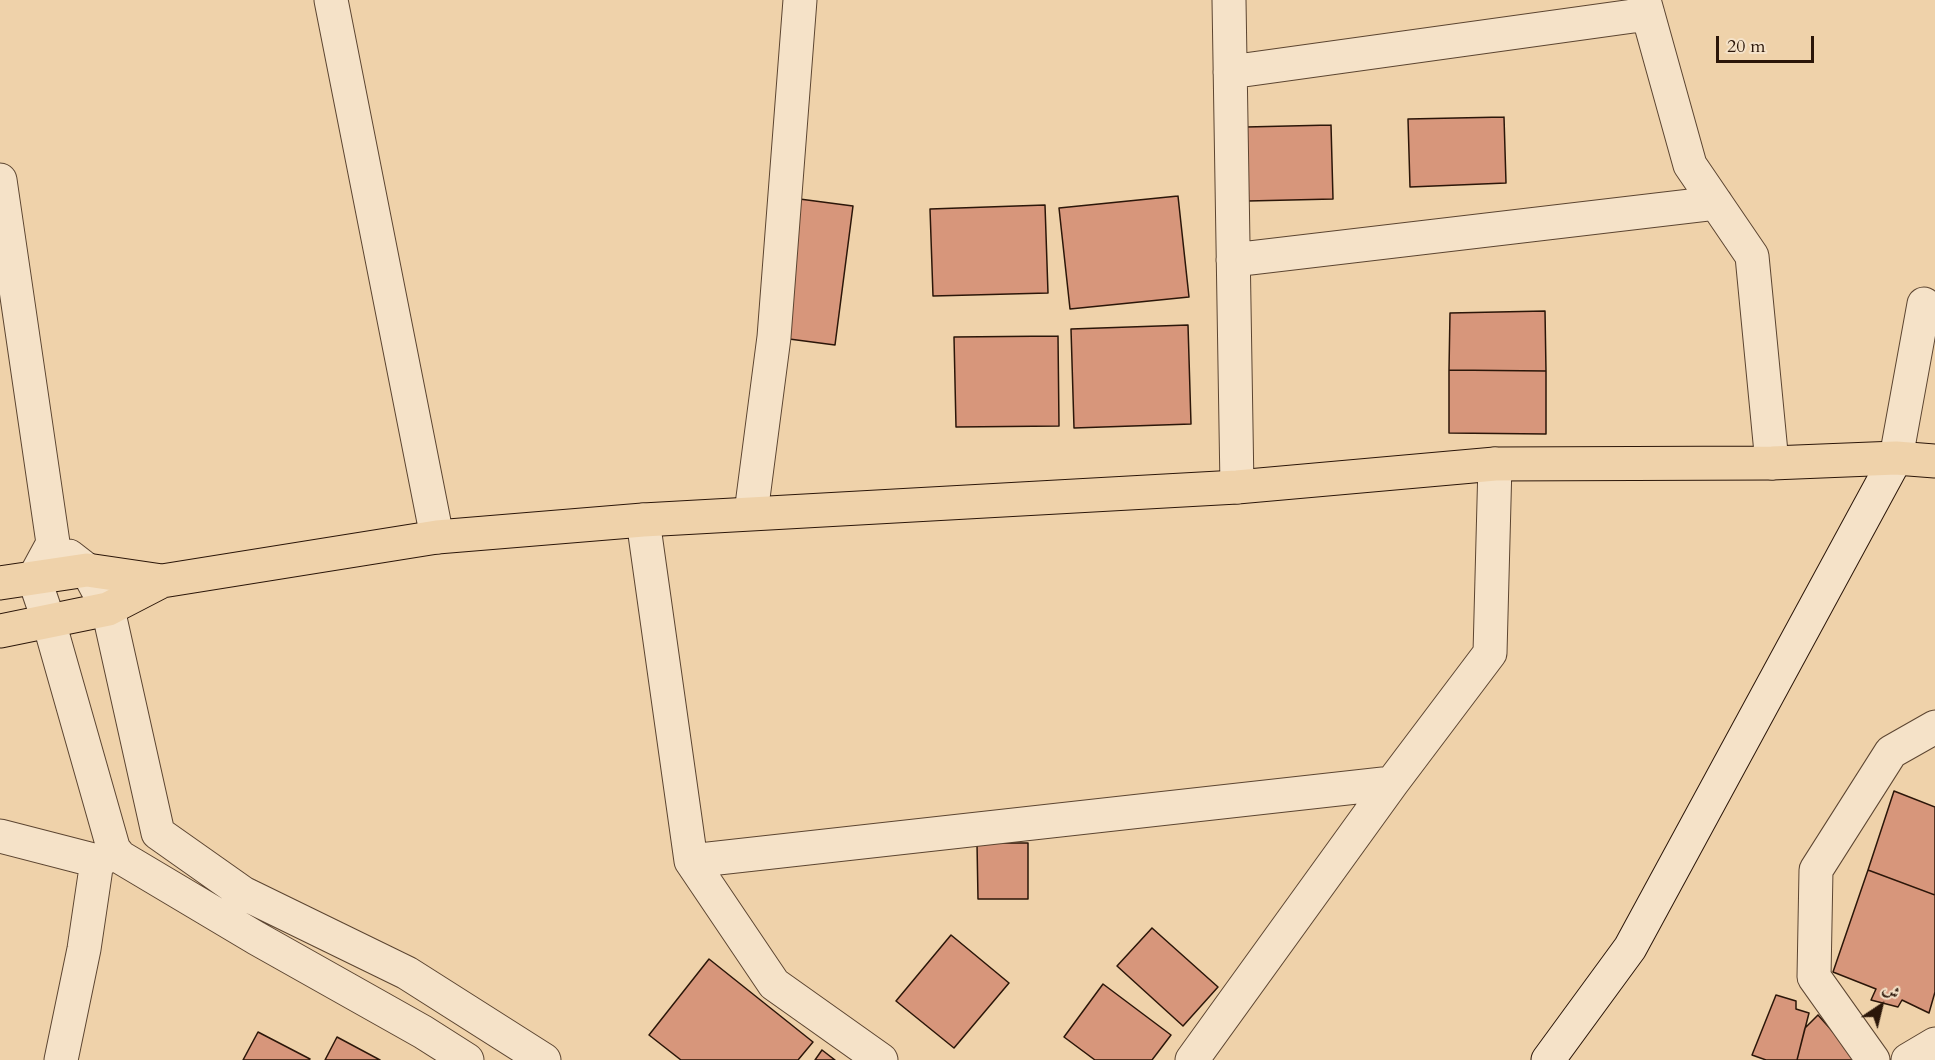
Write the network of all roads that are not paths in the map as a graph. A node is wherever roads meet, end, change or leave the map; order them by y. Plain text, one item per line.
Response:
1 (331, 0) edge
2 (800, 0) edge
3 (1229, 0) edge
4 (1646, 7) edge
5 (1230, 72) junction
6 (0, 180) edge
7 (1716, 203) junction
8 (1233, 260) junction
9 (1924, 304) dead end
10 (1896, 458) junction
11 (1935, 461) edge
12 (1772, 463) junction
13 (1495, 464) junction
14 (1237, 487) junction
15 (751, 513) junction
16 (643, 520) junction
17 (437, 537) junction
18 (53, 543) junction
19 (87, 570) junction
20 (34, 578) junction
21 (162, 581) junction
22 (0, 583) edge
23 (108, 609) junction
24 (49, 622) junction
25 (0, 631) edge
26 (1935, 727) edge
27 (1392, 783) junction
28 (158, 833) junction
29 (0, 836) edge
30 (106, 857) junction
31 (691, 861) junction
32 (1935, 1044) edge
33 (61, 1060) edge
34 (467, 1060) edge
35 (544, 1060) edge
36 (881, 1060) edge
37 (1192, 1060) edge
38 (1548, 1060) edge
39 (1873, 1060) edge
40 (1908, 1060) edge

1 - 17 street
2 - 15 street
3 - 5 street
4 - 5 street
4 - 7 street
5 - 8 street
6 - 18 street
7 - 8 street
7 - 12 street
8 - 14 street
9 - 10 street
10 - 11 main road
10 - 12 main road
10 - 38 street
12 - 13 main road
13 - 14 main road
13 - 27 street
14 - 15 main road
15 - 16 main road
16 - 17 main road
16 - 31 street
17 - 21 main road
18 - 19 street
18 - 20 street
19 - 20 main road
19 - 21 main road
19 - 23 street
20 - 22 main road
20 - 24 street
21 - 23 main road
23 - 24 main road
23 - 28 street
24 - 25 main road
24 - 30 street
26 - 39 street
27 - 31 street
27 - 37 street
28 - 30 street
28 - 35 street
29 - 30 street
30 - 33 street
30 - 34 street
31 - 36 street
32 - 40 street

